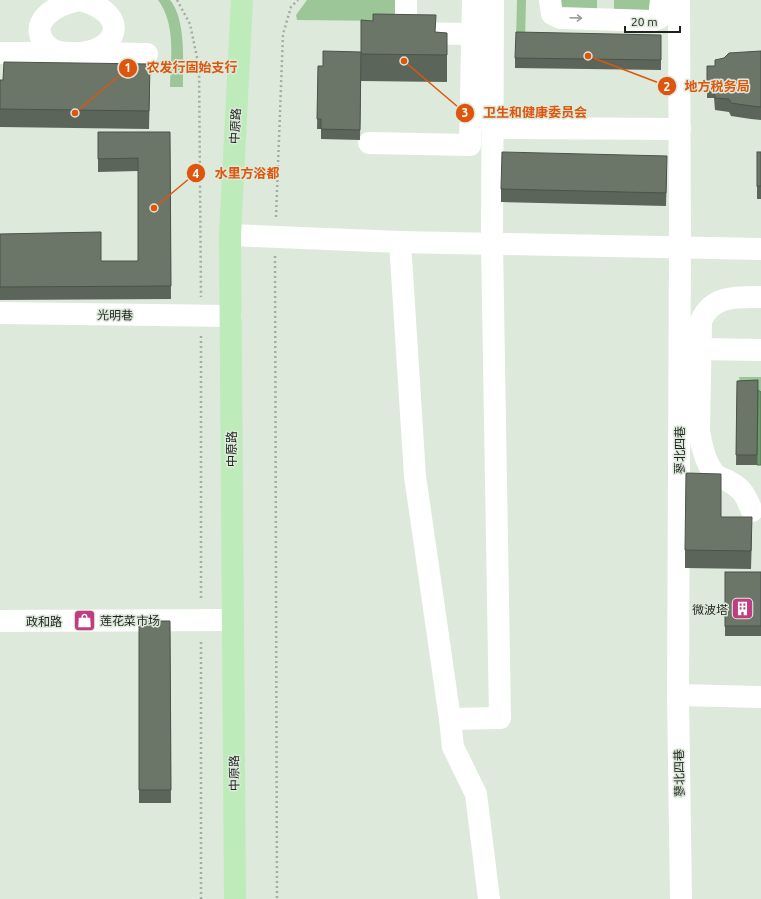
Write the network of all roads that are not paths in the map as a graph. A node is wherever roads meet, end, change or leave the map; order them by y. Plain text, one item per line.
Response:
1 (80, 0) edge
2 (242, 0) edge
3 (406, 0) edge
4 (473, 0) edge
5 (493, 0) edge
6 (550, 0) edge
7 (661, 0) edge
8 (679, 0) edge
9 (472, 34) junction
10 (0, 53) edge
11 (57, 53) junction
12 (85, 53) junction
13 (147, 54) dead end
14 (492, 128) junction
15 (680, 129) junction
16 (369, 143) dead end
17 (230, 235) junction
18 (400, 242) junction
19 (492, 244) junction
20 (680, 248) junction
21 (761, 249) edge
22 (761, 297) edge
23 (0, 313) edge
24 (231, 316) junction
25 (700, 349) junction
26 (761, 350) edge
27 (752, 511) dead end
28 (232, 620) junction
29 (0, 621) edge
30 (678, 695) junction
31 (761, 697) edge
32 (450, 719) junction
33 (235, 899) edge
34 (489, 899) edge
35 (681, 899) edge

1 - 11 street
1 - 12 street
2 - 17 main road, 中原路
3 - 9 street
4 - 9 street
5 - 14 street
6 -> 7 street
8 - 15 street, 蓼北四巷
9 - 16 street
10 - 11 street
11 - 12 street
12 - 13 street
14 - 15 street
14 - 19 street
15 - 20 street, 蓼北四巷
17 - 18 street
17 - 24 main road, 中原路
18 - 19 street
18 - 32 street
19 - 20 street
19 - 32 street
20 - 21 street
20 - 30 street, 蓼北四巷
22 - 25 street
23 - 24 street, 光明巷
24 - 28 main road, 中原路
25 - 26 street
25 - 27 street
28 - 29 street, 政和路
28 - 33 main road, 中原路
30 - 31 street
30 - 35 street, 蓼北四巷
32 - 34 street

